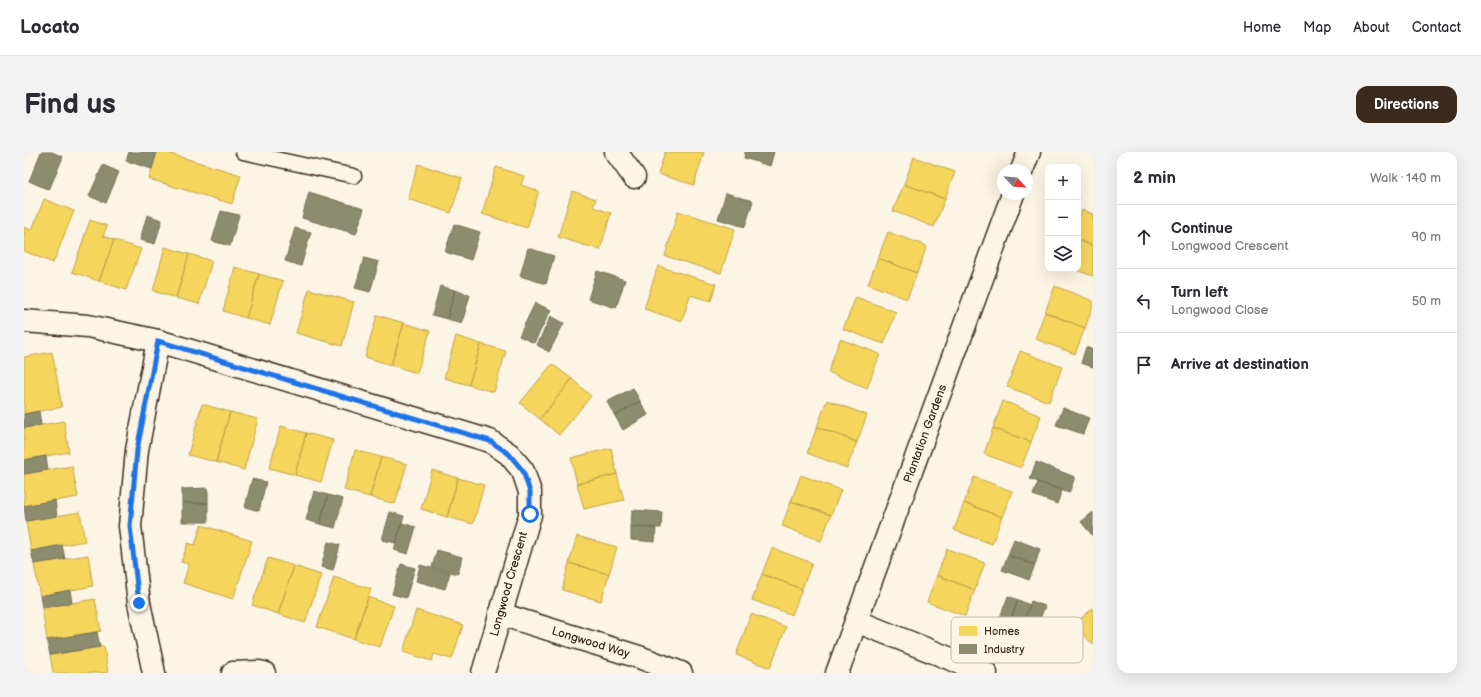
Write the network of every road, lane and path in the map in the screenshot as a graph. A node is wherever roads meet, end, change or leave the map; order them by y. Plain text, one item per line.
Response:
1 (243, 152) edge
2 (616, 152) edge
3 (1029, 152) edge
4 (1024, 164) edge
5 (354, 176) dead end
6 (634, 177) dead end
7 (1011, 200) edge
8 (24, 321) edge
9 (158, 341) junction
10 (500, 614) junction
11 (856, 621) junction
12 (951, 659) edge
13 (961, 663) edge
14 (154, 673) edge
15 (233, 673) edge
16 (264, 673) edge
17 (483, 673) edge
18 (681, 673) edge
19 (837, 673) edge
20 (986, 673) edge

1 - 5 lane
2 - 6 street
3 - 4 street
7 - 11 street, Plantation Gardens
8 - 9 street, Longwood Crescent
9 - 10 street, Longwood Crescent
9 - 14 street
10 - 17 street, Longwood Crescent
10 - 18 street, Longwood Way
11 - 12 street
11 - 19 street, Plantation Gardens
13 - 20 street
15 - 16 street

